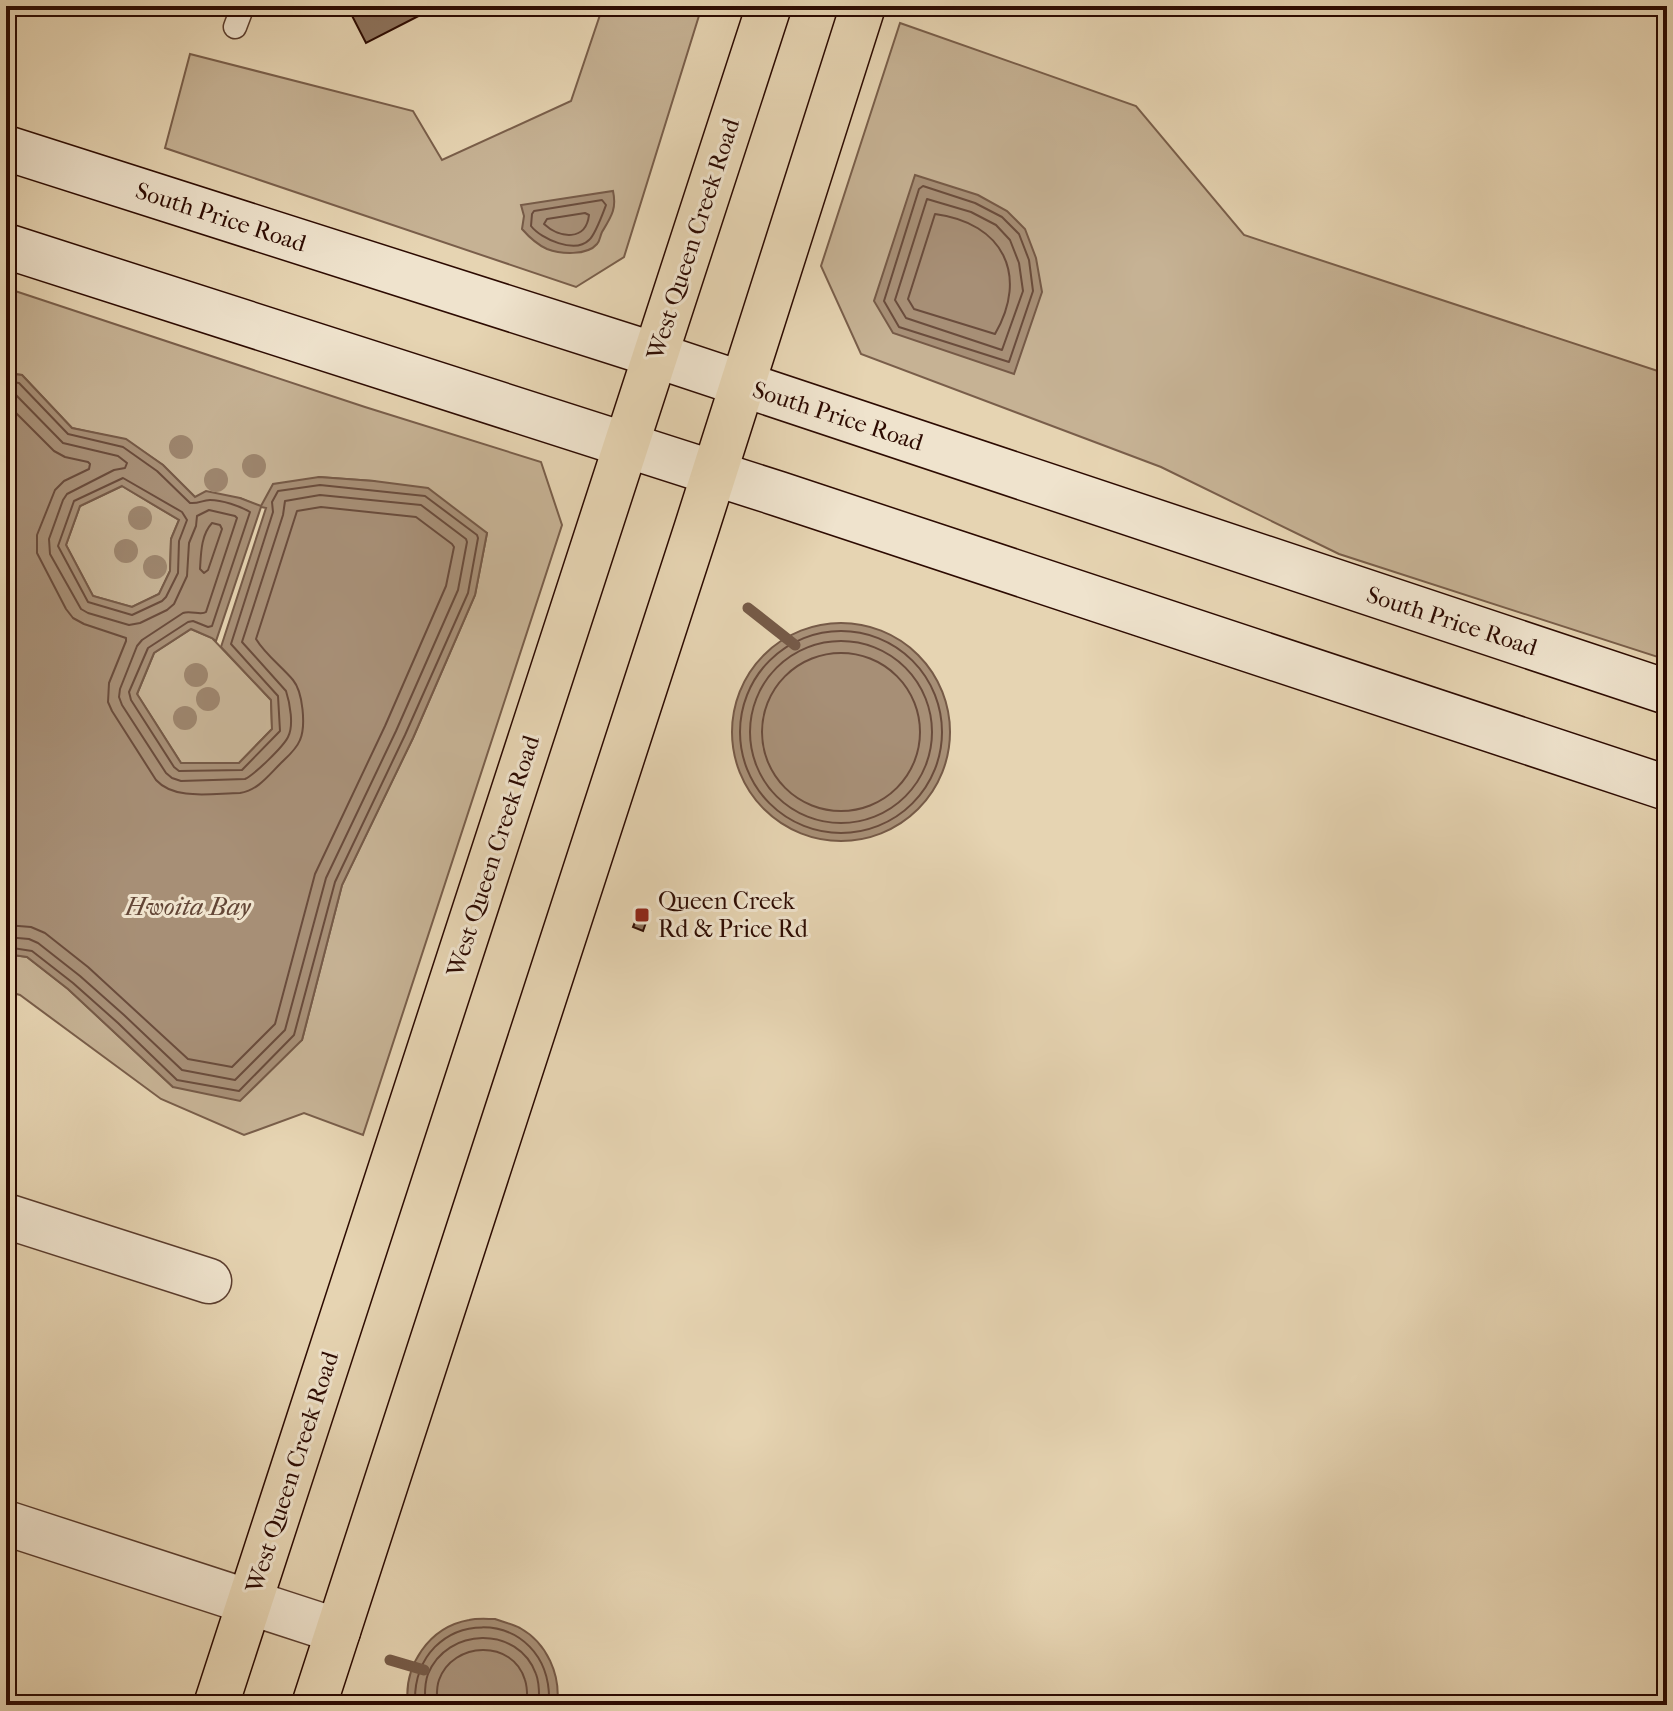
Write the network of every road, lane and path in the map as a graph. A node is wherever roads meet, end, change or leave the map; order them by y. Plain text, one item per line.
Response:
1 (769, 6) edge
2 (863, 6) edge
3 (6, 148) edge
4 (6, 246) edge
5 (655, 355) junction
6 (742, 384) junction
7 (626, 445) junction
8 (713, 473) junction
9 (1667, 692) edge
10 (1667, 788) edge
11 (6, 1216) edge
12 (209, 1281) dead end
13 (6, 1523) edge
14 (250, 1601) junction
15 (338, 1631) junction
16 (216, 1705) edge
17 (314, 1705) edge

1 - 5 main road, West Queen Creek Road
2 - 6 main road
3 - 5 main road, South Price Road
4 - 7 main road
5 - 6 main road, South Price Road
5 - 7 main road, West Queen Creek Road
6 - 8 main road
6 - 9 main road, South Price Road
7 - 8 main road
7 - 14 main road, West Queen Creek Road
8 - 10 main road
8 - 15 main road
11 - 12 main road
13 - 14 main road
14 - 15 main road
14 - 16 main road, West Queen Creek Road
15 - 17 main road

